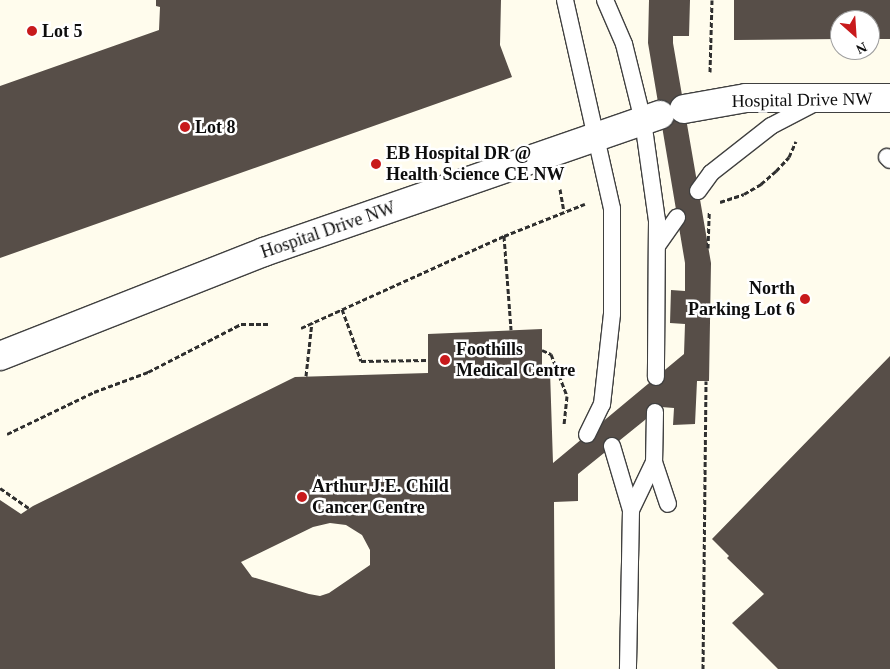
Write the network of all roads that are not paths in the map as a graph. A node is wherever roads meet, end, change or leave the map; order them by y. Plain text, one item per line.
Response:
1 (565, 0) edge
2 (604, 0) edge
3 (825, 98) junction
4 (890, 98) edge
5 (662, 115) junction
6 (596, 136) junction
7 (698, 191) dead end
8 (677, 218) dead end
9 (657, 246) junction
10 (0, 356) edge
11 (656, 378) dead end
12 (655, 412) dead end
13 (587, 435) dead end
14 (612, 446) dead end
15 (654, 462) junction
16 (668, 504) dead end
17 (631, 510) junction
18 (628, 669) edge

1 - 6 lane
2 - 5 lane
3 - 4 street, Hospital Drive NW
3 - 5 street, Hospital Drive NW
3 - 7 lane
5 - 6 street, Hospital Drive NW
5 - 9 lane
6 - 10 street, Hospital Drive NW
6 - 13 lane
8 - 9 lane
9 - 11 lane
12 - 15 lane
14 - 17 lane
15 - 16 lane
15 - 17 lane
17 - 18 lane

